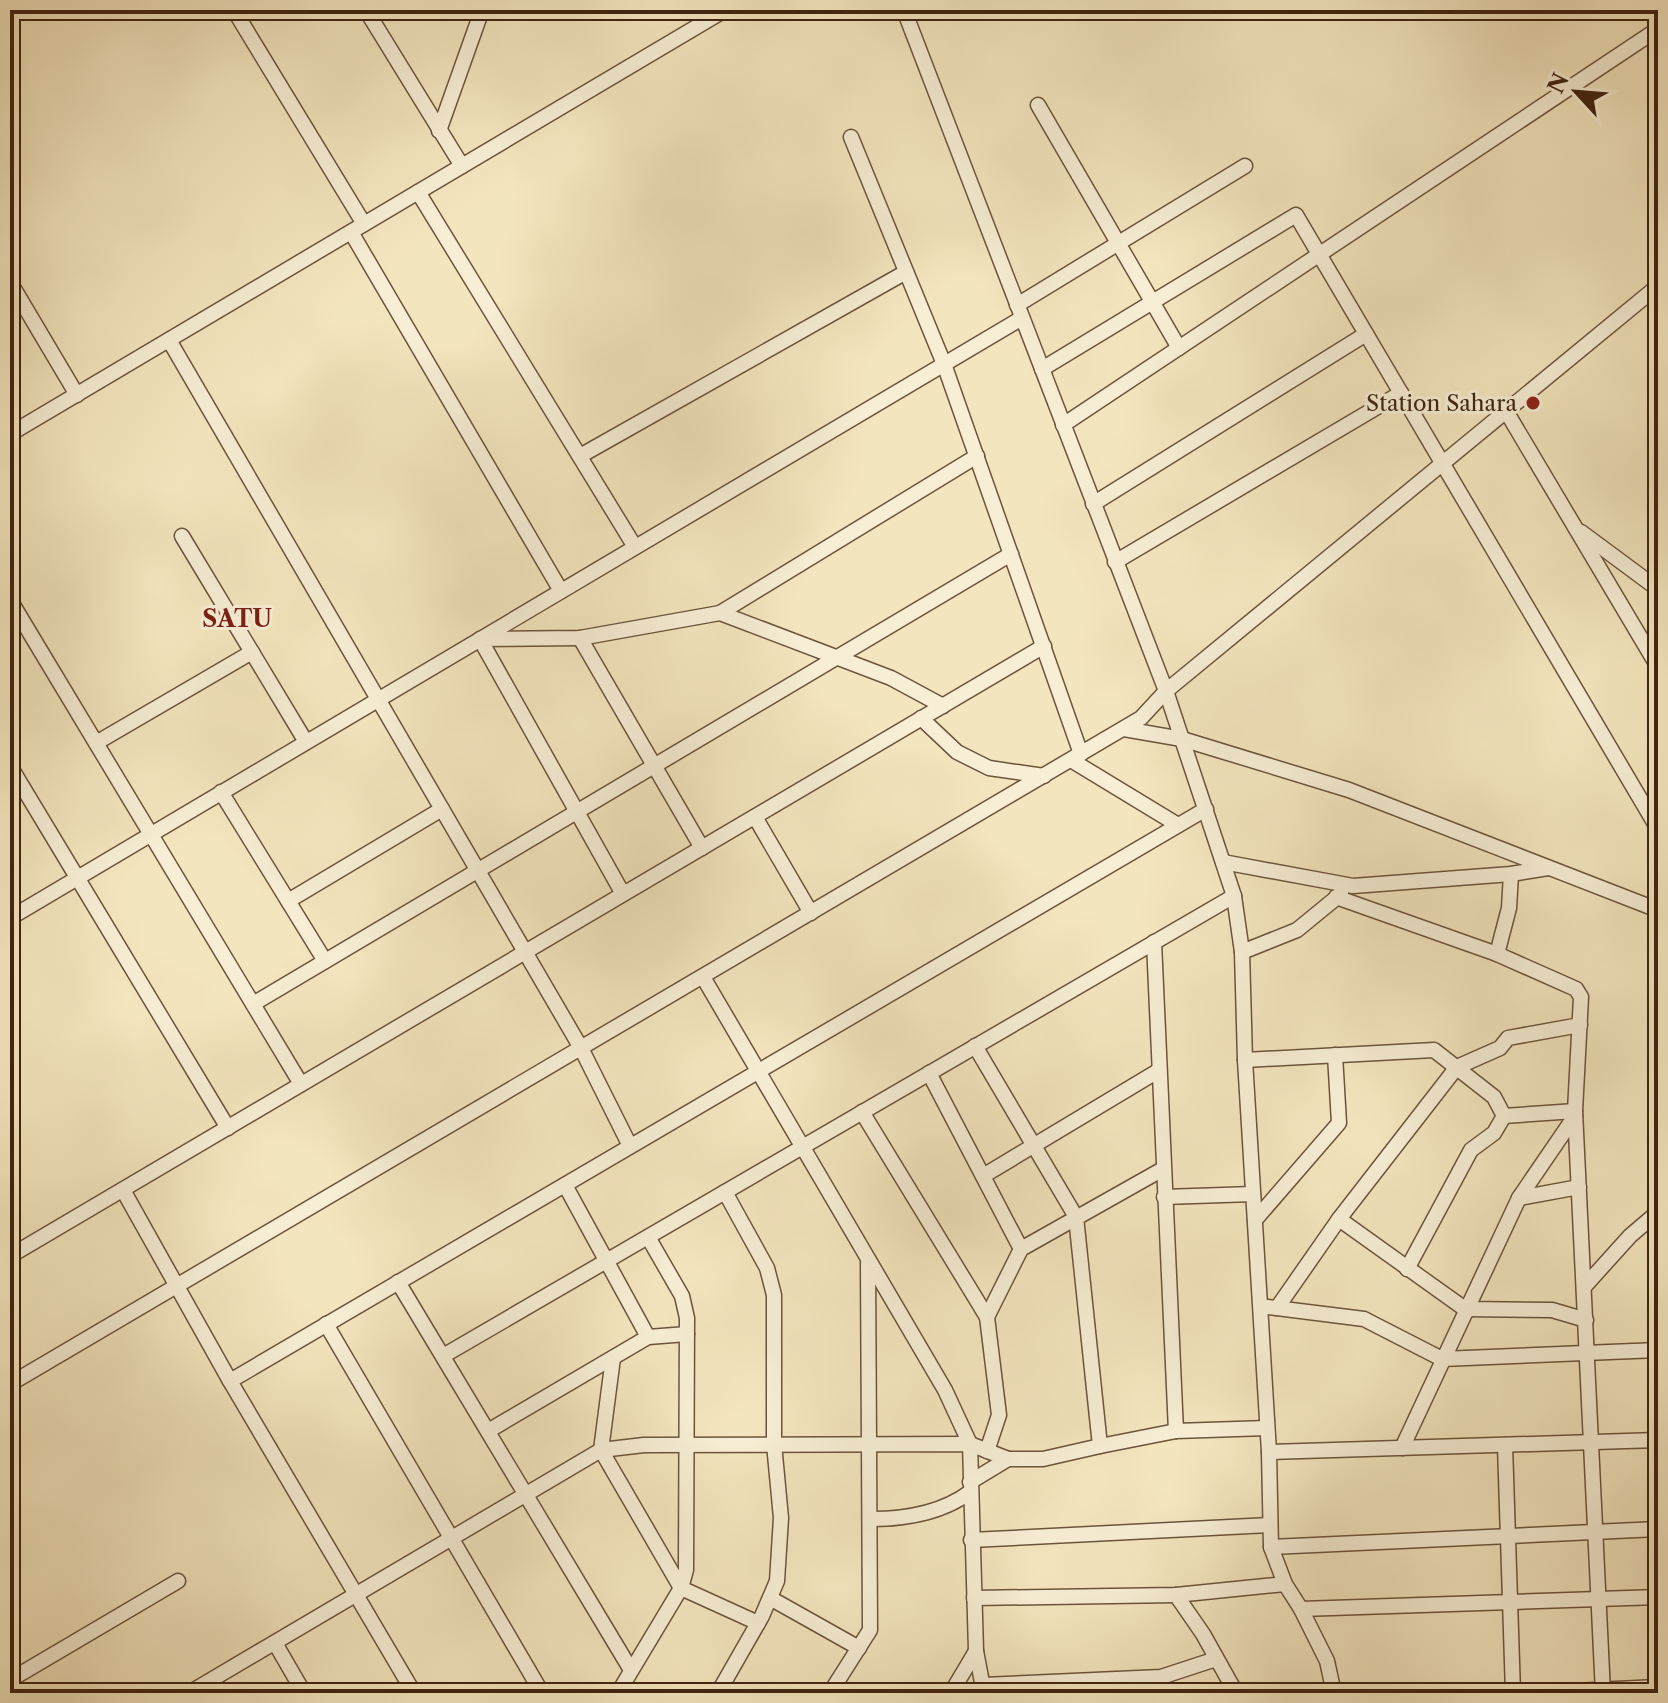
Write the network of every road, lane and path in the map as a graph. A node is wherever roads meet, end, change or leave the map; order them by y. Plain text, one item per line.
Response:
1 (17, 10) edge
2 (234, 10) edge
3 (366, 10) edge
4 (482, 10) edge
5 (725, 10) edge
6 (904, 10) edge
7 (10, 14) edge
8 (1658, 29) edge
9 (1038, 105) dead end
10 (439, 131) junction
11 (851, 137) dead end
12 (462, 166) junction
13 (1245, 166) dead end
14 (418, 192) junction
15 (357, 228) junction
16 (1118, 243) junction
17 (1319, 254) junction
18 (906, 272) junction
19 (10, 282) edge
20 (1658, 286) edge
21 (1152, 302) junction
22 (1019, 311) junction
23 (1366, 334) junction
24 (169, 340) junction
25 (1179, 348) junction
26 (944, 364) junction
27 (1042, 369) junction
28 (1401, 393) junction
29 (77, 395) junction
30 (1506, 411) junction
31 (1063, 425) junction
32 (10, 434) edge
33 (580, 456) junction
34 (977, 456) junction
35 (1442, 463) junction
36 (1093, 504) junction
37 (1576, 528) junction
38 (182, 536) dead end
39 (635, 547) junction
40 (1011, 554) junction
41 (1115, 562) junction
42 (1658, 589) edge
43 (561, 591) junction
44 (10, 600) edge
45 (720, 613) junction
46 (580, 638) junction
47 (480, 639) junction
48 (1044, 646) junction
49 (252, 652) junction
50 (835, 658) junction
51 (1658, 667) edge
52 (1166, 691) junction
53 (378, 700) junction
54 (943, 706) junction
55 (921, 718) junction
56 (1124, 729) junction
57 (1182, 739) junction
58 (306, 742) junction
59 (96, 743) junction
60 (1076, 757) junction
61 (654, 765) junction
62 (10, 766) edge
63 (1044, 776) junction
64 (221, 792) junction
65 (442, 809) junction
66 (1206, 809) junction
67 (577, 811) junction
68 (755, 817) junction
69 (1178, 825) junction
70 (1658, 829) edge
71 (151, 834) junction
72 (702, 848) junction
73 (1223, 862) junction
74 (1549, 868) junction
75 (477, 871) junction
76 (1511, 874) junction
77 (77, 878) junction
78 (1353, 886) junction
79 (623, 894) junction
80 (1234, 896) junction
81 (1336, 897) junction
82 (288, 901) junction
83 (1657, 908) edge
84 (811, 913) junction
85 (10, 918) edge
86 (1154, 942) junction
87 (525, 952) junction
88 (1242, 952) junction
89 (1497, 954) junction
90 (325, 961) junction
91 (703, 977) junction
92 (253, 1004) junction
93 (1580, 1025) junction
94 (975, 1046) junction
95 (581, 1048) junction
96 (1335, 1055) junction
97 (1245, 1060) junction
98 (1457, 1067) junction
99 (1158, 1071) junction
100 (758, 1072) junction
101 (929, 1073) junction
102 (301, 1084) junction
103 (862, 1112) junction
104 (1575, 1113) junction
105 (1504, 1116) junction
106 (228, 1128) junction
107 (630, 1146) junction
108 (1034, 1146) junction
109 (802, 1147) junction
110 (1163, 1169) junction
111 (983, 1176) junction
112 (565, 1185) junction
113 (1579, 1187) junction
114 (123, 1190) junction
115 (725, 1192) junction
116 (1253, 1194) junction
117 (1164, 1197) junction
118 (1519, 1198) junction
119 (1658, 1212) edge
120 (1076, 1217) junction
121 (1339, 1219) junction
122 (1255, 1220) junction
123 (648, 1237) junction
124 (1021, 1249) junction
125 (10, 1256) edge
126 (606, 1261) junction
127 (868, 1263) junction
128 (1407, 1269) junction
129 (398, 1282) junction
130 (176, 1286) junction
131 (1584, 1287) junction
132 (1260, 1306) junction
133 (1277, 1308) junction
134 (1465, 1309) junction
135 (987, 1317) junction
136 (1586, 1320) junction
137 (326, 1324) junction
138 (687, 1334) junction
139 (648, 1337) junction
140 (1658, 1350) edge
141 (1587, 1352) junction
142 (443, 1356) junction
143 (613, 1358) junction
144 (1442, 1359) junction
145 (230, 1381) junction
146 (10, 1384) edge
147 (1267, 1428) junction
148 (488, 1431) junction
149 (1176, 1431) junction
150 (1658, 1440) edge
151 (1591, 1442) junction
152 (774, 1444) junction
153 (970, 1444) junction
154 (687, 1445) junction
155 (1505, 1445) junction
156 (871, 1446) junction
157 (1100, 1446) junction
158 (1402, 1448) junction
159 (601, 1450) junction
160 (987, 1451) junction
161 (1269, 1452) junction
162 (1008, 1459) junction
163 (970, 1487) junction
164 (526, 1495) junction
165 (871, 1519) junction
166 (1270, 1525) junction
167 (1658, 1529) edge
168 (1596, 1532) junction
169 (1508, 1536) junction
170 (450, 1539) junction
171 (971, 1540) junction
172 (1271, 1547) junction
173 (178, 1581) dead end
174 (1285, 1584) junction
175 (681, 1588) junction
176 (356, 1595) junction
177 (1176, 1595) junction
178 (1658, 1597) edge
179 (770, 1598) junction
180 (974, 1598) junction
181 (1599, 1599) junction
182 (1510, 1603) junction
183 (1301, 1609) junction
184 (758, 1623) junction
185 (275, 1643) junction
186 (859, 1648) junction
187 (976, 1651) junction
188 (1216, 1659) junction
189 (631, 1670) junction
190 (10, 1680) edge
191 (1658, 1687) edge
192 (983, 1689) edge
193 (1603, 1692) edge
194 (189, 1693) edge
195 (304, 1693) edge
196 (414, 1693) edge
197 (542, 1693) edge
198 (618, 1693) edge
199 (718, 1693) edge
200 (830, 1693) edge
201 (951, 1693) edge
202 (1236, 1693) edge
203 (1334, 1693) edge
204 (1513, 1693) edge
205 (1531, 1693) edge

1 - 7 street
2 - 15 street
3 - 10 street
4 - 10 street
5 - 12 street
6 - 22 street
8 - 17 street
9 - 16 street
10 - 12 street
11 - 18 street
12 - 14 street
13 - 16 street
14 - 15 street
14 - 33 street
15 - 24 street
15 - 43 street
16 - 21 street
16 - 22 street
17 - 21 street
17 - 23 street
17 - 25 street
18 - 26 street
18 - 33 street
19 - 29 street
20 - 30 street
21 - 25 street
21 - 27 street
22 - 26 street
22 - 27 street
23 - 28 street
23 - 36 street
24 - 29 street
24 - 53 street
25 - 31 street
26 - 34 street
26 - 39 street
27 - 31 street
28 - 35 street
28 - 41 street
29 - 32 street
30 - 35 street
30 - 37 street
31 - 36 street
33 - 39 street
34 - 40 street
34 - 45 street
35 - 52 street
35 - 70 street
36 - 41 street
37 - 42 street
37 - 51 street
38 - 49 street
39 - 43 street
40 - 48 street
40 - 50 street
41 - 52 street
43 - 47 street
44 - 59 street
45 - 46 street
45 - 50 street
46 - 47 street
46 - 61 street
47 - 53 street
47 - 67 street
48 - 54 street
48 - 60 street
49 - 58 street
49 - 59 street
50 - 54 street
50 - 61 street
52 - 56 street
52 - 57 street
53 - 58 street
53 - 65 street
54 - 55 street
55 - 63 street
55 - 68 street
56 - 57 street
56 - 60 street
57 - 66 street
57 - 74 street
58 - 64 street
59 - 71 street
60 - 63 street
60 - 69 street
61 - 67 street
61 - 72 street
62 - 77 street
63 - 84 street
64 - 71 street
64 - 82 street
65 - 75 street
65 - 82 street
66 - 69 street
66 - 73 street
67 - 75 street
67 - 79 street
68 - 72 street
68 - 84 street
69 - 100 street
71 - 77 street
71 - 92 street
72 - 79 street
73 - 78 street
73 - 80 street
74 - 76 street
74 - 83 street
75 - 87 street
75 - 90 street
76 - 78 street
76 - 89 street
77 - 85 street
77 - 106 street
78 - 81 street
79 - 87 street
80 - 86 street
80 - 88 street
81 - 88 street
81 - 89 street
82 - 90 street
84 - 91 street
86 - 94 street
86 - 99 street
87 - 95 street
87 - 102 street
88 - 97 street
89 - 93 street
90 - 92 street
91 - 95 street
91 - 100 street
92 - 102 street
93 - 98 street
93 - 104 street
94 - 101 street
94 - 108 street
95 - 107 street
95 - 130 street
96 - 97 street
96 - 98 street
96 - 122 street
97 - 116 street
98 - 105 street
98 - 121 street
99 - 108 street
99 - 110 street
100 - 107 street
100 - 109 street
101 - 103 street
101 - 111 street
102 - 106 street
103 - 109 street
103 - 135 street
104 - 105 street
104 - 113 street
104 - 118 street
105 - 128 street
106 - 114 street
107 - 112 street
108 - 111 street
108 - 120 street
109 - 115 street
109 - 127 street
110 - 117 street
110 - 120 street
111 - 124 street
112 - 126 street
112 - 129 street
113 - 118 street
113 - 131 street
114 - 125 street
114 - 130 street
115 - 123 street
115 - 152 street
116 - 117 street
116 - 122 street
117 - 149 street
118 - 134 street
119 - 131 street
120 - 124 street
120 - 157 street
121 - 128 street
121 - 133 street
122 - 132 street
123 - 126 street
123 - 138 street
124 - 135 street
126 - 139 street
126 - 142 street
127 - 153 street
127 - 156 street
128 - 134 street
129 - 137 street
129 - 142 street
130 - 145 street
130 - 146 street
131 - 136 street
132 - 133 street
132 - 147 street
133 - 144 street
134 - 136 street
134 - 144 street
135 - 160 street
136 - 141 street
137 - 145 street
137 - 170 street
138 - 139 street
138 - 154 street
139 - 143 street
140 - 141 street
141 - 144 street
141 - 151 street
142 - 148 street
143 - 148 street
143 - 159 street
144 - 158 street
145 - 176 street
147 - 149 street
147 - 161 street
148 - 164 street
149 - 157 street
150 - 151 street
151 - 155 street
151 - 168 street
152 - 154 street
152 - 156 street
152 - 179 street
153 - 156 street
153 - 160 street
153 - 163 street
154 - 159 street
154 - 175 street
155 - 158 street
155 - 169 street
156 - 165 street
157 - 162 street
158 - 161 street
159 - 164 street
159 - 175 street
160 - 162 street
161 - 166 street
162 - 163 street
163 - 165 street
163 - 171 street
164 - 170 street
164 - 189 street
165 - 186 street
166 - 171 street
166 - 172 street
167 - 168 street
168 - 169 street
168 - 181 street
169 - 172 street
169 - 182 street
170 - 176 street
170 - 197 street
171 - 180 street
172 - 174 street
173 - 190 street
174 - 177 street
174 - 183 street
175 - 184 street
175 - 189 street
176 - 185 street
176 - 196 street
177 - 180 street
177 - 188 street
178 - 181 street
179 - 184 street
179 - 186 street
180 - 187 street
181 - 182 street
181 - 193 street
182 - 183 street
182 - 204 street
183 - 203 street
184 - 199 street
185 - 194 street
185 - 195 street
186 - 200 street
187 - 192 street
187 - 201 street
188 - 192 street
188 - 202 street
189 - 198 street
191 - 193 street
193 - 205 street

